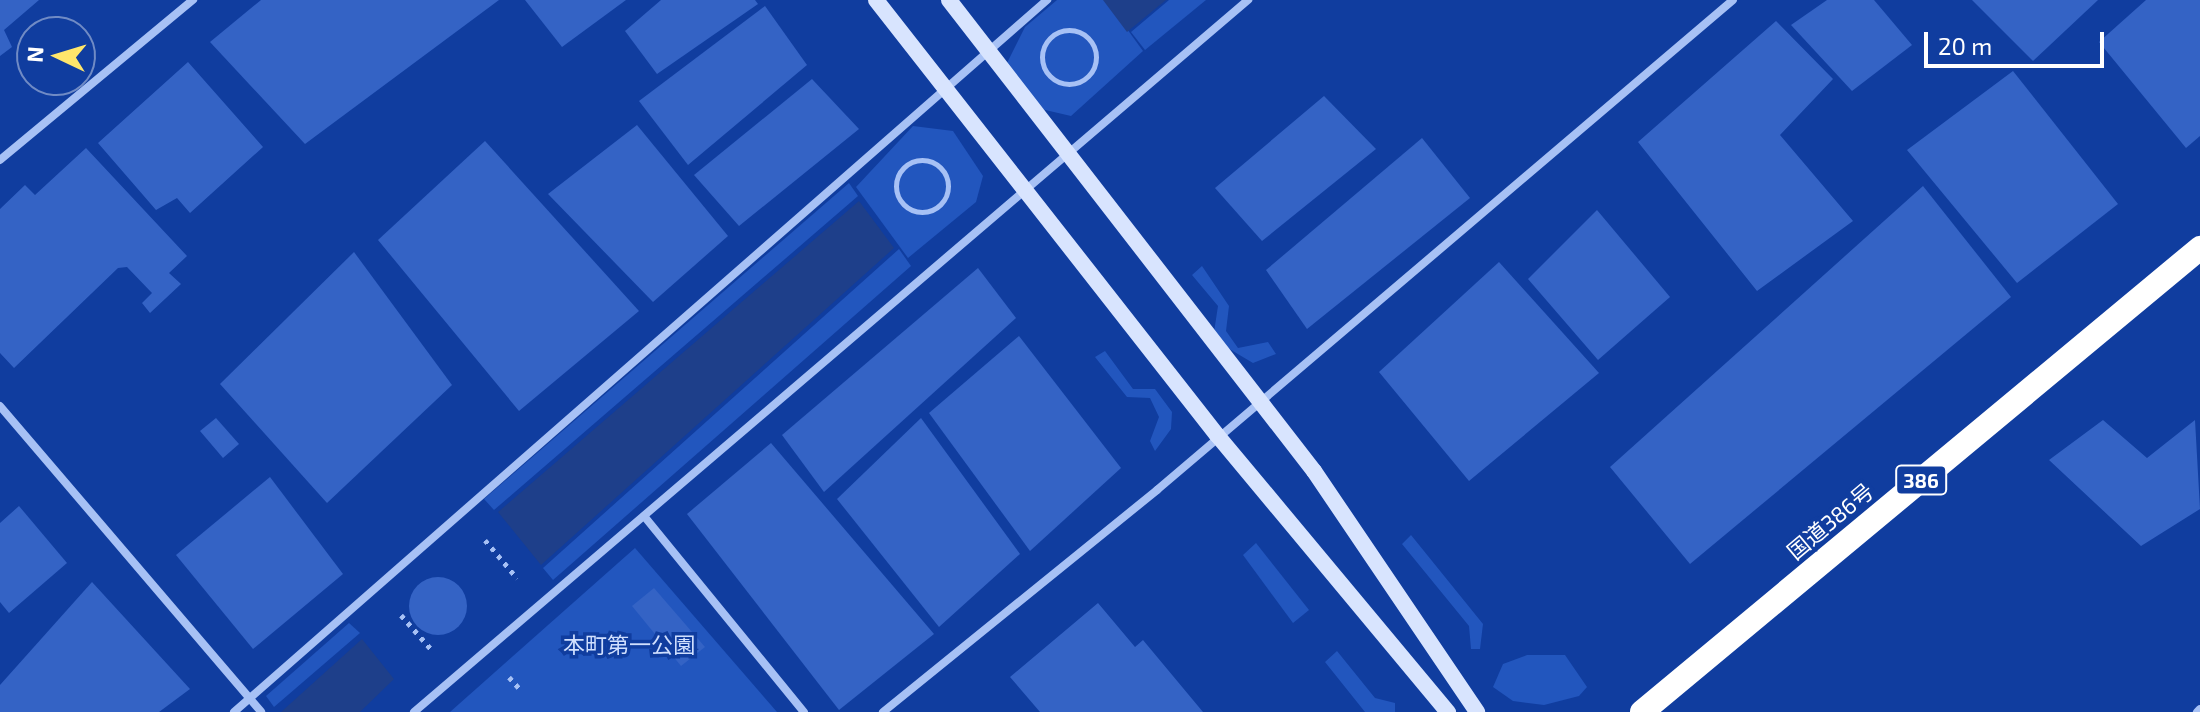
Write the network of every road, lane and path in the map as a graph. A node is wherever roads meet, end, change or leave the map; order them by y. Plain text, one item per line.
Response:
1 (193, 0) edge
2 (876, 0) edge
3 (949, 0) edge
4 (1047, 0) edge
5 (1248, 0) edge
6 (1727, 2) edge
7 (1050, 38) joint
8 (988, 50) junction
9 (944, 88) junction
10 (1070, 156) junction
11 (0, 160) edge
12 (926, 160) joint
13 (1026, 192) junction
14 (2200, 248) edge
15 (1260, 401) junction
16 (0, 406) edge
17 (1217, 435) junction
18 (463, 512) junction
19 (644, 516) junction
20 (377, 588) junction
21 (539, 603) junction
22 (455, 677) junction
23 (251, 699) junction
24 (234, 712) edge
25 (261, 712) edge
26 (414, 712) edge
27 (804, 712) edge
28 (883, 712) edge
29 (1448, 712) edge
30 (1477, 712) edge
31 (1642, 712) edge

1 - 11 street
2 - 9 street
3 - 8 street
4 - 8 street
5 - 10 street
6 - 15 street
7 - 7 path
8 - 9 street
8 - 10 street
9 - 13 street
9 - 18 street
10 - 13 street
10 - 15 street
12 - 12 path
13 - 17 street
13 - 19 street
14 - 31 highway, 国道386号 / 386
15 - 17 street
15 - 30 street
16 - 23 street
17 - 28 street
17 - 29 street
18 - 20 street
18 - 21 path
19 - 21 street
19 - 27 street
20 - 22 path
20 - 23 street
21 - 22 street
22 - 26 street
23 - 24 street
23 - 25 street

